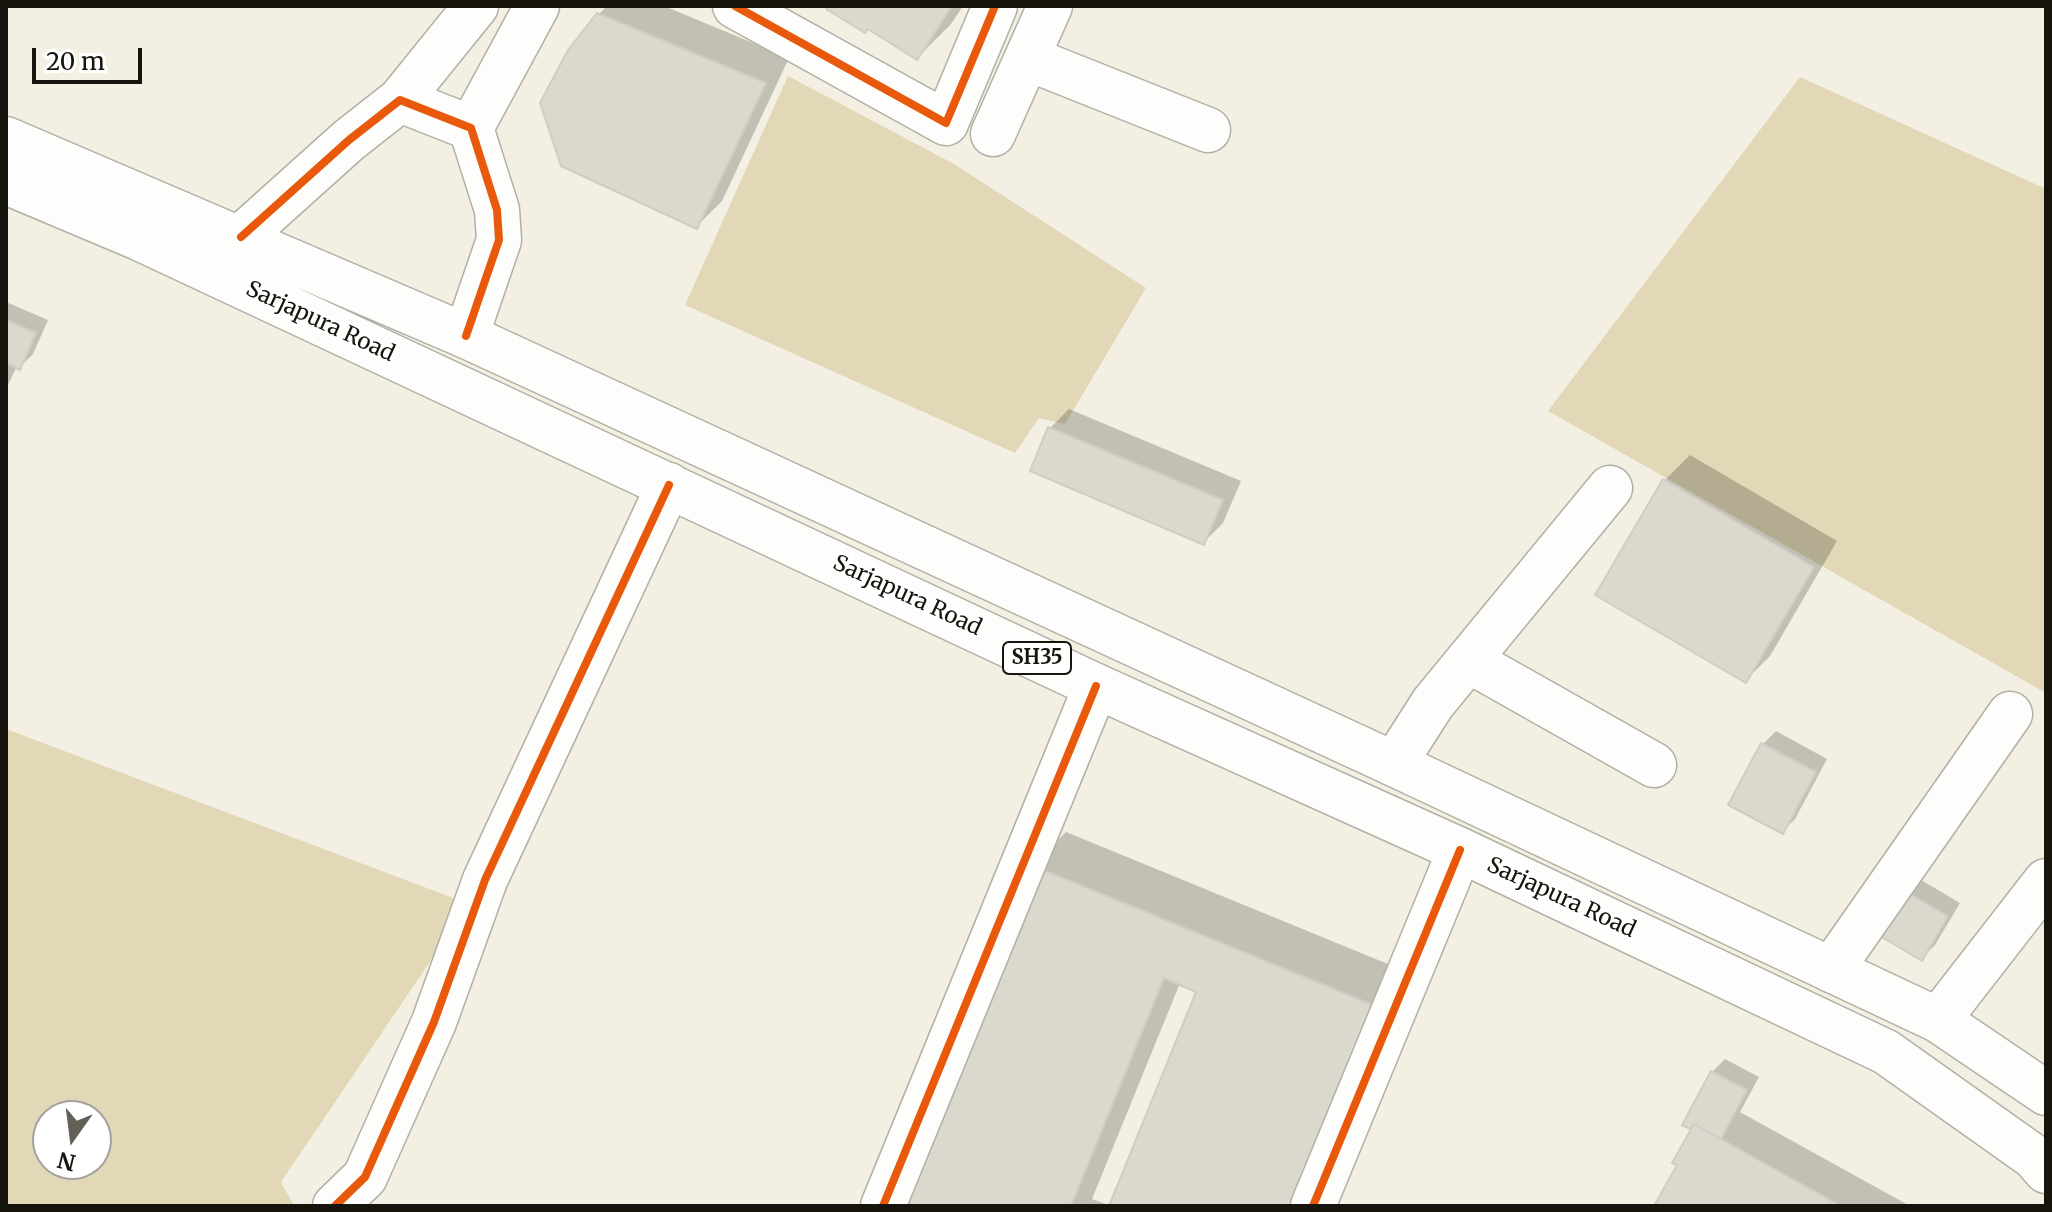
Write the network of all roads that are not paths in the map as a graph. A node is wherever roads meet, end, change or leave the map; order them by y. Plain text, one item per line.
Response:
1 (476, 6) edge
2 (537, 6) edge
3 (735, 6) edge
4 (995, 6) edge
5 (1050, 6) edge
6 (1027, 58) junction
7 (400, 100) junction
8 (471, 128) junction
9 (1208, 130) dead end
10 (993, 134) dead end
11 (6, 139) edge
12 (6, 182) edge
13 (147, 219) junction
14 (241, 237) junction
15 (466, 336) junction
16 (669, 485) junction
17 (1610, 488) dead end
18 (1468, 660) junction
19 (1096, 686) junction
20 (2010, 714) dead end
21 (1394, 764) junction
22 (1654, 765) dead end
23 (1460, 850) junction
24 (2046, 881) edge
25 (1831, 970) junction
26 (1938, 1020) junction
27 (2046, 1093) edge
28 (2046, 1171) edge
29 (335, 1206) edge
30 (883, 1206) edge
31 (1313, 1206) edge

1 - 7 main road
2 - 8 main road
3 - 4 main road
5 - 6 main road
6 - 9 main road
6 - 10 main road
7 - 8 main road
7 - 14 main road
8 - 15 main road
11 - 13 main road, Sarjapura Road
12 - 13 main road, Sarjapura Road / SH35
13 - 14 main road, Sarjapura Road
13 - 16 main road, Sarjapura Road / SH35
14 - 15 main road, Sarjapura Road
15 - 21 main road, Sarjapura Road
16 - 19 main road, Sarjapura Road / SH35
16 - 29 main road
17 - 18 main road
18 - 21 main road
18 - 22 main road
19 - 23 main road, Sarjapura Road / SH35
19 - 30 main road
20 - 25 main road
21 - 25 main road, Sarjapura Road
23 - 28 main road, Sarjapura Road / SH35
23 - 31 main road
24 - 26 main road
25 - 26 main road, Sarjapura Road
26 - 27 main road, Sarjapura Road

